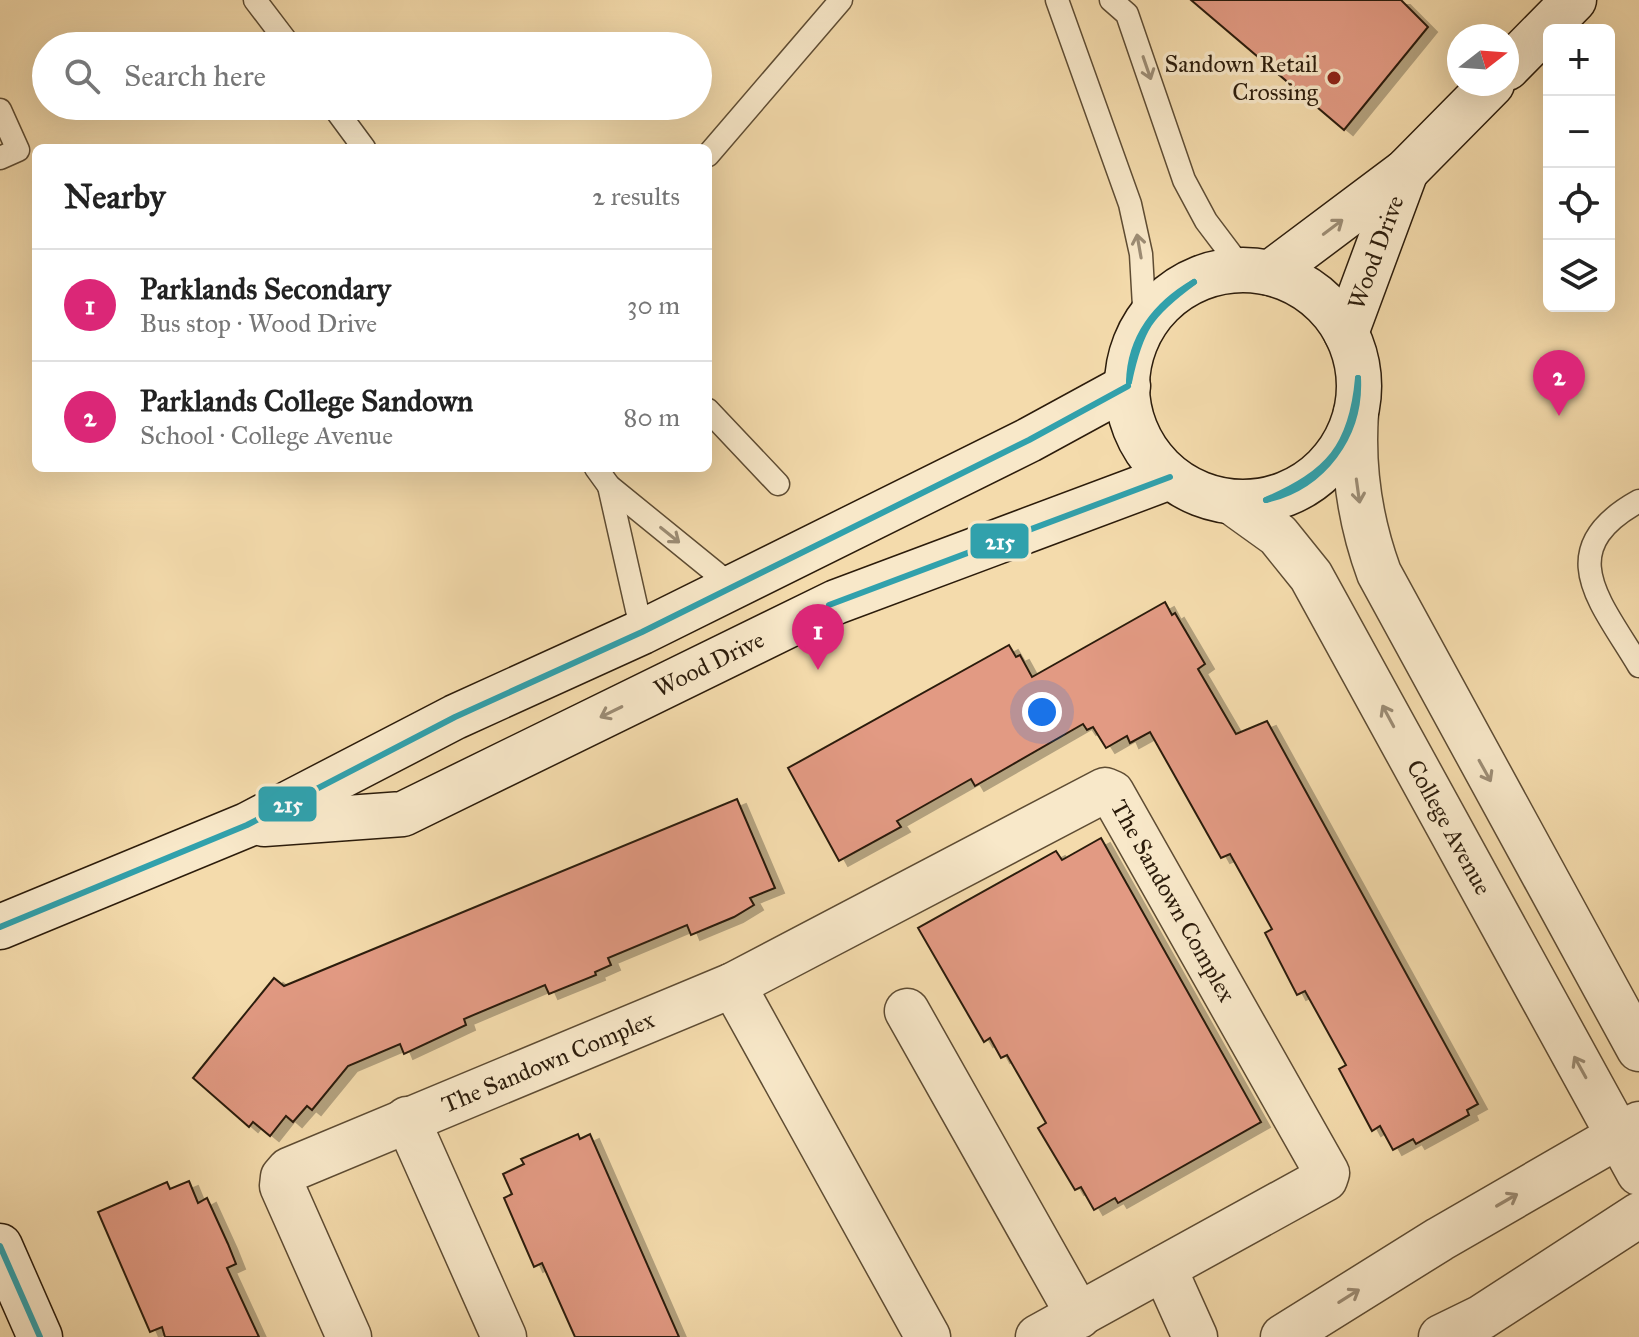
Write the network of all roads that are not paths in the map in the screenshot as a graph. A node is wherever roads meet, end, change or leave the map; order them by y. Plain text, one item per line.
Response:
1 (255, 0) edge
2 (841, 0) edge
3 (1057, 0) edge
4 (1111, 0) edge
5 (1574, 0) edge
6 (279, 32) edge
7 (1519, 56) edge
8 (1480, 96) edge
9 (0, 110) edge
10 (343, 120) edge
11 (361, 144) edge
12 (712, 150) edge
13 (9, 154) edge
14 (1406, 171) junction
15 (1257, 272) junction
16 (1145, 324) junction
17 (1346, 333) junction
18 (1128, 386) junction
19 (1356, 413) junction
20 (712, 414) edge
21 (603, 477) edge
22 (1170, 477) junction
23 (778, 484) dead end
24 (1639, 501) edge
25 (1232, 502) junction
26 (732, 586) junction
27 (642, 632) junction
28 (1639, 666) edge
29 (247, 825) junction
30 (0, 927) edge
31 (733, 985) junction
32 (907, 1011) dead end
33 (1639, 1049) edge
34 (407, 1119) junction
35 (1628, 1130) edge
36 (1639, 1173) edge
37 (1639, 1215) edge
38 (0, 1246) edge
39 (1164, 1268) junction
40 (1079, 1316) junction
41 (40, 1337) edge
42 (349, 1337) edge
43 (504, 1337) edge
44 (928, 1337) edge
45 (1038, 1337) edge
46 (1195, 1337) edge
47 (1283, 1337) edge
48 (1441, 1337) edge

1 - 6 lane
2 - 12 lane
16 -> 3 lane
4 -> 15 lane
5 - 7 street
8 - 14 street, Wood Drive
9 - 13 lane
10 - 11 lane
15 -> 14 street, Wood Drive
14 - 17 street, Wood Drive
15 - 16 street
15 - 17 street
16 - 18 street
17 - 19 street
18 - 22 street
18 - 26 street, Wood Drive
19 - 25 street
19 -> 33 street
20 - 23 lane
21 -> 26 lane
21 - 27 lane
22 - 25 street
22 -> 29 street, Wood Drive
24 - 28 lane
35 -> 25 street, College Avenue
26 - 27 street, Wood Drive
27 - 29 street, Wood Drive
29 - 30 street, Wood Drive
31 - 34 street, The Sandown Complex
31 - 39 street, The Sandown Complex
31 - 44 street
32 - 40 street
34 - 42 street, The Sandown Complex
34 - 43 street
35 - 36 street, College Avenue
47 -> 35 street
37 - 48 street
38 - 41 street
39 - 40 street, The Sandown Complex
39 - 46 street
40 - 45 street, The Sandown Complex

